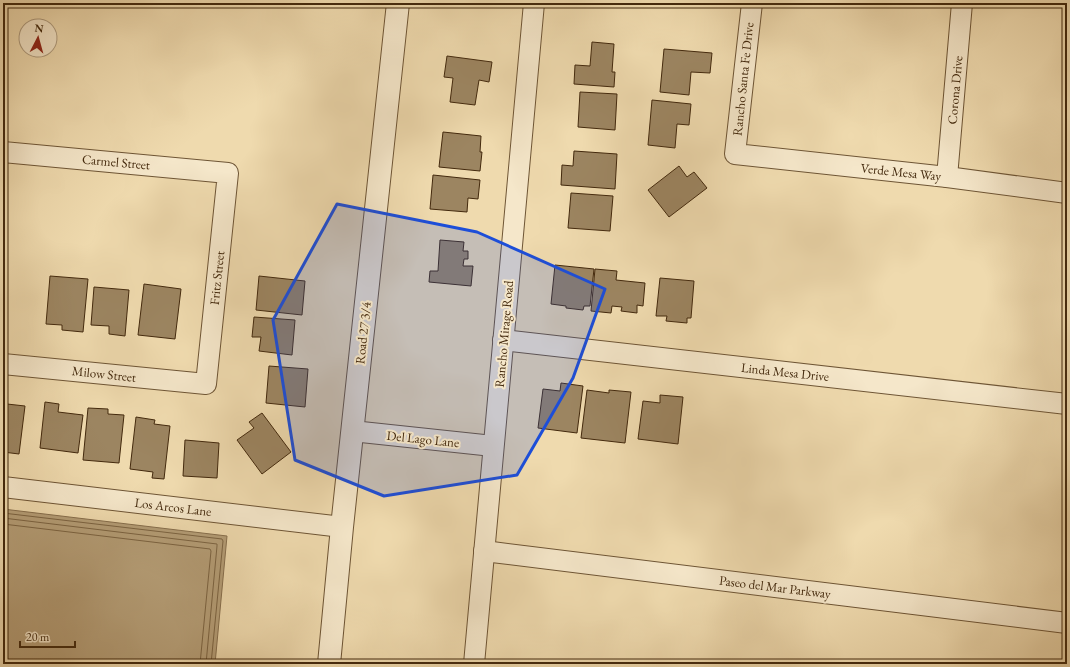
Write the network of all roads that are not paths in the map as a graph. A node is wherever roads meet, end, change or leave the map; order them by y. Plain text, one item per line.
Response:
1 (398, 3) edge
2 (534, 3) edge
3 (752, 3) edge
4 (962, 3) edge
5 (3, 152) edge
6 (735, 154) joint
7 (228, 173) joint
8 (947, 177) junction
9 (1067, 194) edge
10 (503, 340) junction
11 (3, 364) edge
12 (206, 384) joint
13 (1067, 404) edge
14 (352, 431) junction
15 (494, 446) junction
16 (3, 487) edge
17 (342, 527) junction
18 (484, 551) junction
19 (1067, 623) edge
20 (329, 664) edge
21 (474, 664) edge

1 - 14 street, Road 27 3/4
2 - 10 street, Rancho Mirage Road
3 - 6 street, Rancho Santa Fe Drive
4 - 8 street, Corona Drive
5 - 7 street, Carmel Street
6 - 8 street, Verde Mesa Way
7 - 12 street, Fritz Street
8 - 9 street, Verde Mesa Way
10 - 13 street, Linda Mesa Drive
10 - 15 street, Rancho Mirage Road
11 - 12 street, Milow Street
14 - 15 street, Del Lago Lane
14 - 17 street, Road 27 3/4
15 - 18 street, Rancho Mirage Road
16 - 17 street, Los Arcos Lane
17 - 20 street, Road 27 3/4
18 - 19 street, Paseo del Mar Parkway
18 - 21 street, Rancho Mirage Road

